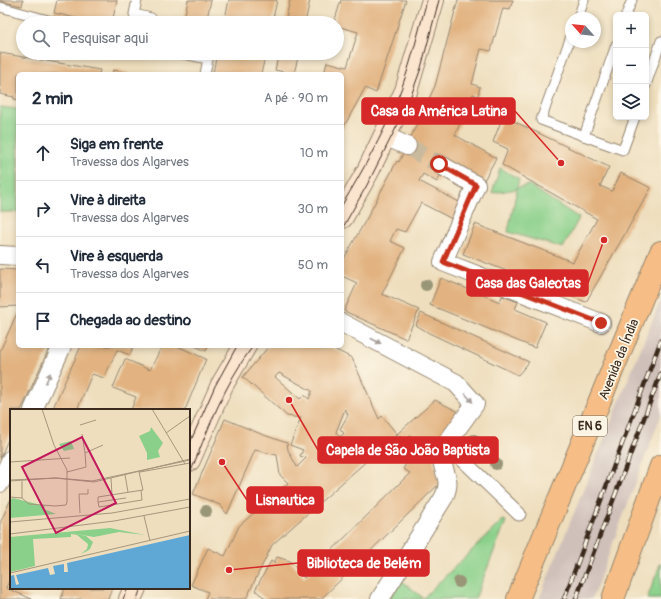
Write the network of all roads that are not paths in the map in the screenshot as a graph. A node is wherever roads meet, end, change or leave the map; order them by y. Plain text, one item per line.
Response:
1 (136, 0) edge
2 (432, 0) edge
3 (584, 0) edge
4 (632, 0) edge
5 (0, 8) edge
6 (580, 12) edge
7 (627, 12) edge
8 (31, 16) edge
9 (142, 16) edge
10 (661, 42) edge
11 (567, 48) edge
12 (615, 48) edge
13 (208, 60) edge
14 (205, 72) edge
15 (646, 84) edge
16 (634, 120) edge
17 (385, 136) junction
18 (584, 136) junction
19 (407, 146) tunnel mouth
20 (439, 164) tunnel mouth
21 (344, 213) edge
22 (661, 252) edge
23 (0, 255) edge
24 (16, 256) edge
25 (601, 323) dead end
26 (344, 324) edge
27 (61, 348) edge
28 (244, 348) edge
29 (33, 409) edge
30 (446, 444) junction
31 (190, 458) edge
32 (10, 461) edge
33 (661, 466) edge
34 (0, 483) edge
35 (518, 514) dead end
36 (135, 589) edge
37 (130, 599) edge
38 (380, 599) edge
39 (518, 599) edge
40 (612, 599) edge

1 - 9 lane
2 - 17 main road
3 - 6 lane
4 - 7 lane
5 - 8 lane
10 - 15 lane
11 - 18 lane
12 - 18 lane
13 - 14 lane
16 - 18 lane
17 - 19 street
17 - 21 main road
20 - 25 street
22 - 39 main road, Avenida da Índia / EN 6
23 - 24 street
26 -> 30 street
29 -> 27 street
28 - 31 main road
30 - 35 street
30 - 38 street
32 - 34 street
33 - 40 main road
36 - 37 main road

